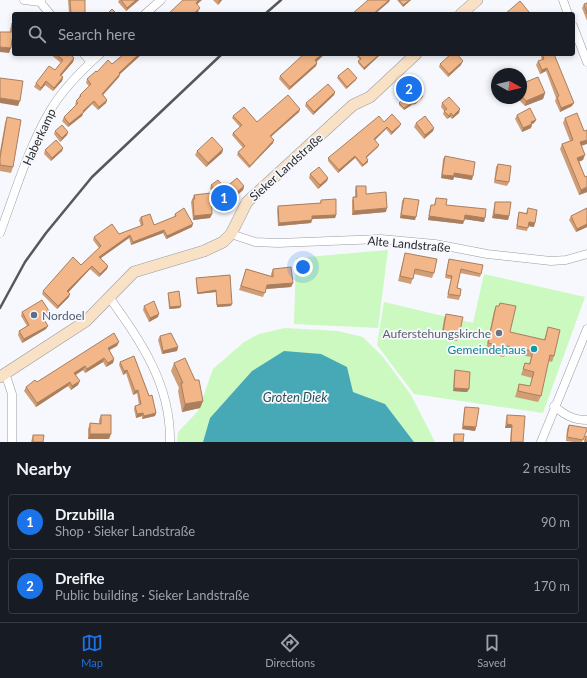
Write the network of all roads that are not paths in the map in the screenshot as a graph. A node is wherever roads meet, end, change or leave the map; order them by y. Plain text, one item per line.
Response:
1 (24, 0) edge
2 (161, 0) edge
3 (477, 0) edge
4 (563, 0) edge
5 (41, 1) edge
6 (49, 12) edge
7 (147, 12) edge
8 (463, 12) edge
9 (567, 12) edge
10 (575, 31) edge
11 (86, 56) edge
12 (98, 56) edge
13 (414, 56) edge
14 (91, 62) junction
15 (587, 62) edge
16 (0, 233) edge
17 (231, 234) junction
18 (587, 254) edge
19 (109, 297) junction
20 (587, 329) edge
21 (2, 375) edge
22 (554, 406) junction
23 (587, 420) edge
24 (12, 442) edge
25 (170, 442) edge
26 (541, 442) edge

1 - 5 street
2 - 7 street
3 - 8 street
4 - 9 street
5 - 6 street
10 - 15 street
11 - 14 street
12 - 14 street, Haberkamp
13 - 17 street, Sieker Landstraße
14 - 16 street, Haberkamp
17 - 18 street, Alte Landstraße
17 - 19 street, Sieker Landstraße
19 - 21 street, Sieker Landstraße
19 - 25 street
20 - 22 street
21 - 24 street
22 - 23 street
22 - 26 street

